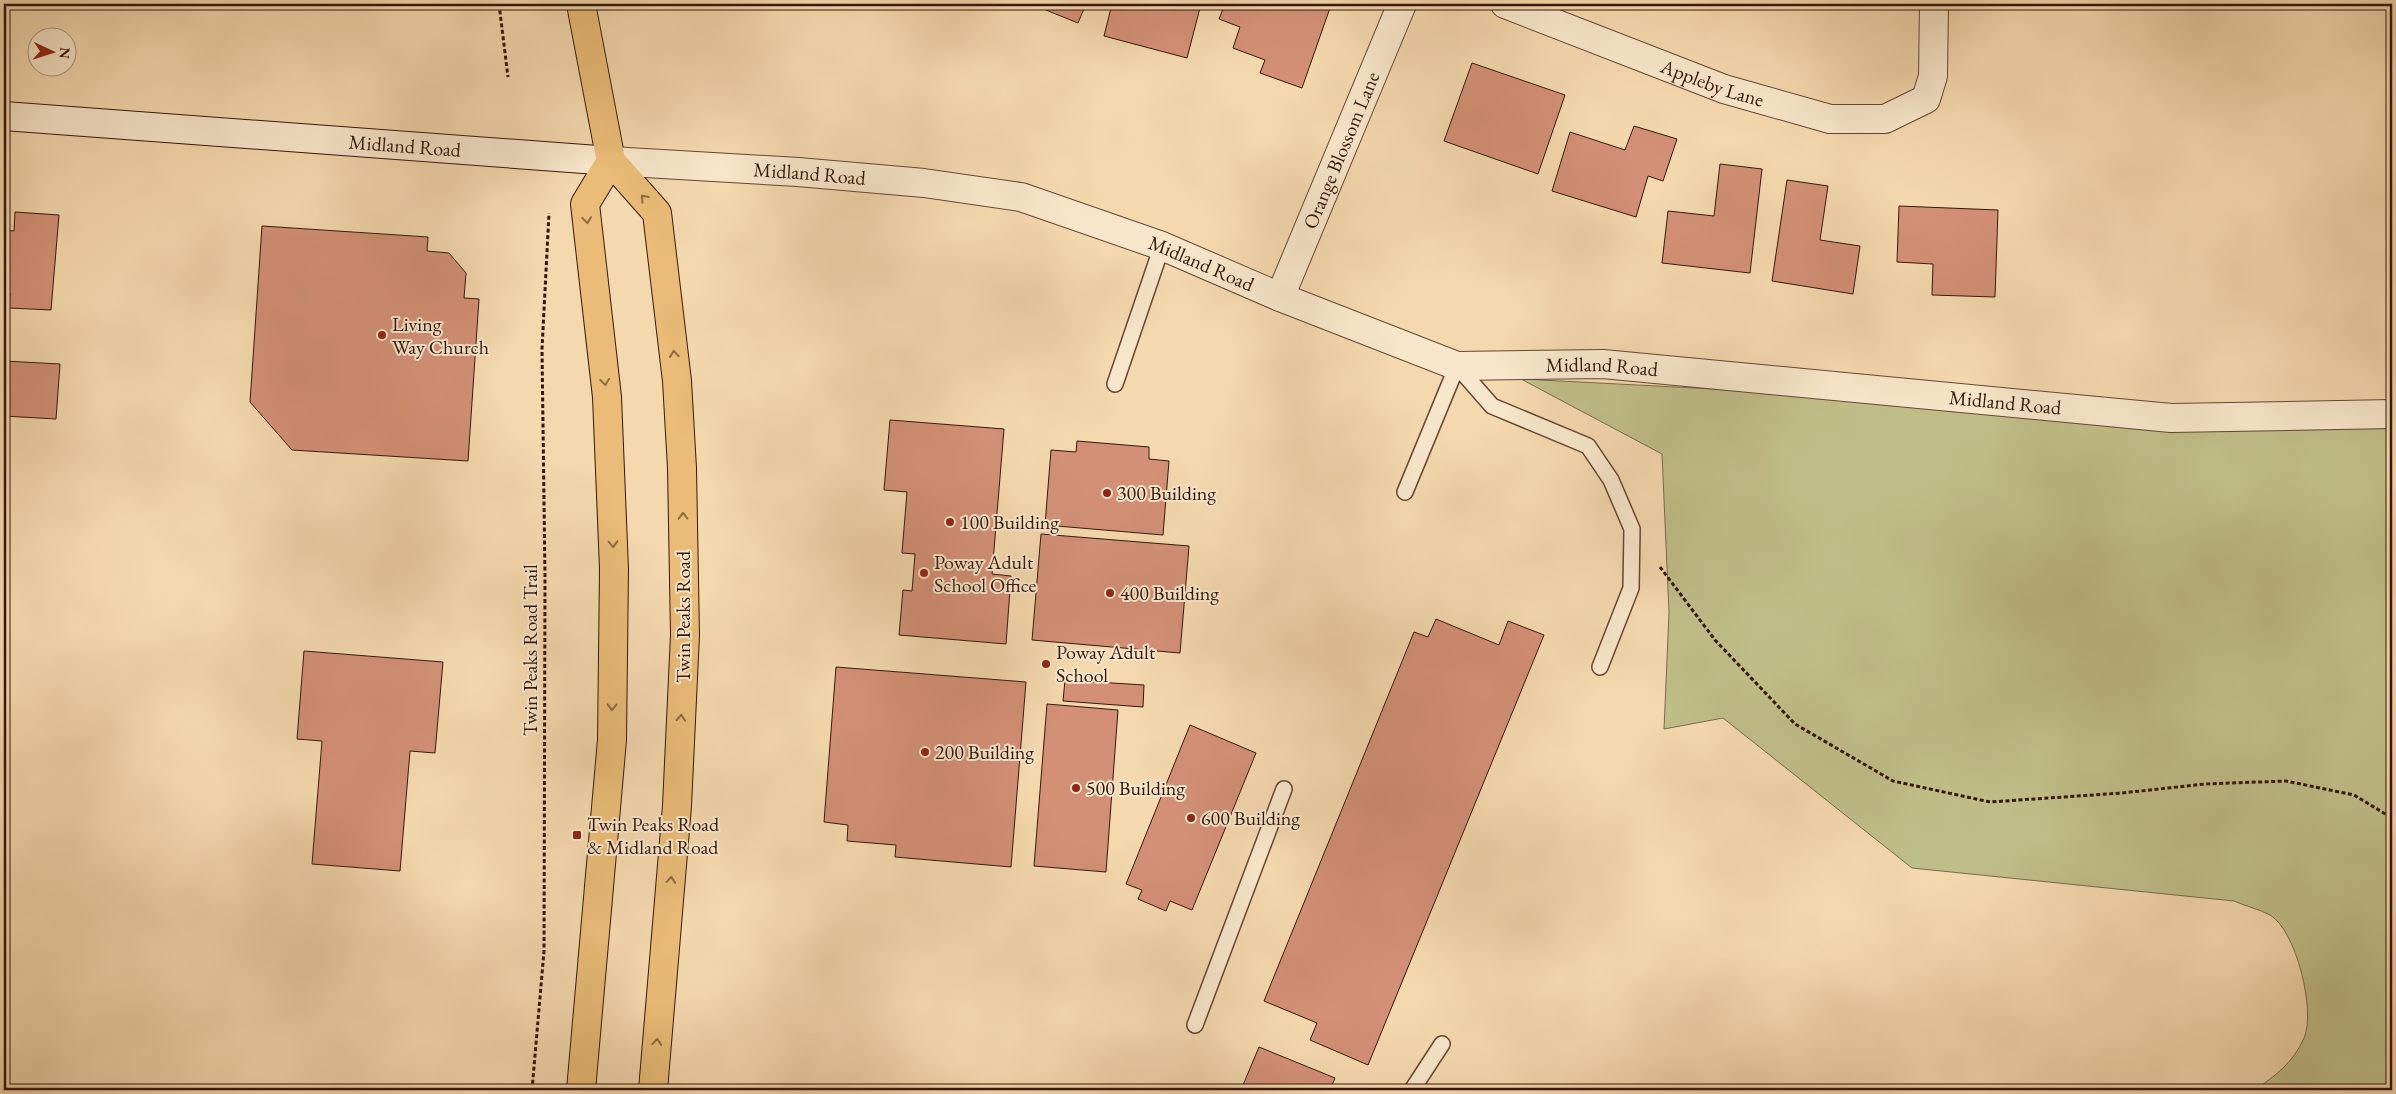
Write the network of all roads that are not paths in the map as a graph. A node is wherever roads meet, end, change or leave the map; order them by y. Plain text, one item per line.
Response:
1 (582, 4) edge
2 (1402, 4) edge
3 (1505, 4) edge
4 (1934, 4) edge
5 (4, 116) edge
6 (611, 161) junction
7 (1162, 246) junction
8 (1280, 297) junction
9 (1457, 366) junction
10 (1115, 384) dead end
11 (2392, 414) edge
12 (1405, 492) dead end
13 (1600, 667) dead end
14 (1284, 789) dead end
15 (1195, 1025) dead end
16 (1442, 1044) dead end
17 (581, 1090) edge
18 (653, 1090) edge
19 (1412, 1090) edge

1 - 6 main road
2 - 8 street, Orange Blossom Lane
3 - 4 street, Appleby Lane
5 - 6 street, Midland Road
6 - 7 street, Midland Road
6 -> 17 main road
18 -> 6 main road, Twin Peaks Road
7 - 8 street, Midland Road
7 - 10 lane
8 - 9 street, Midland Road
9 - 11 street, Midland Road
9 - 12 lane
9 - 13 lane
14 - 15 lane
16 - 19 lane

